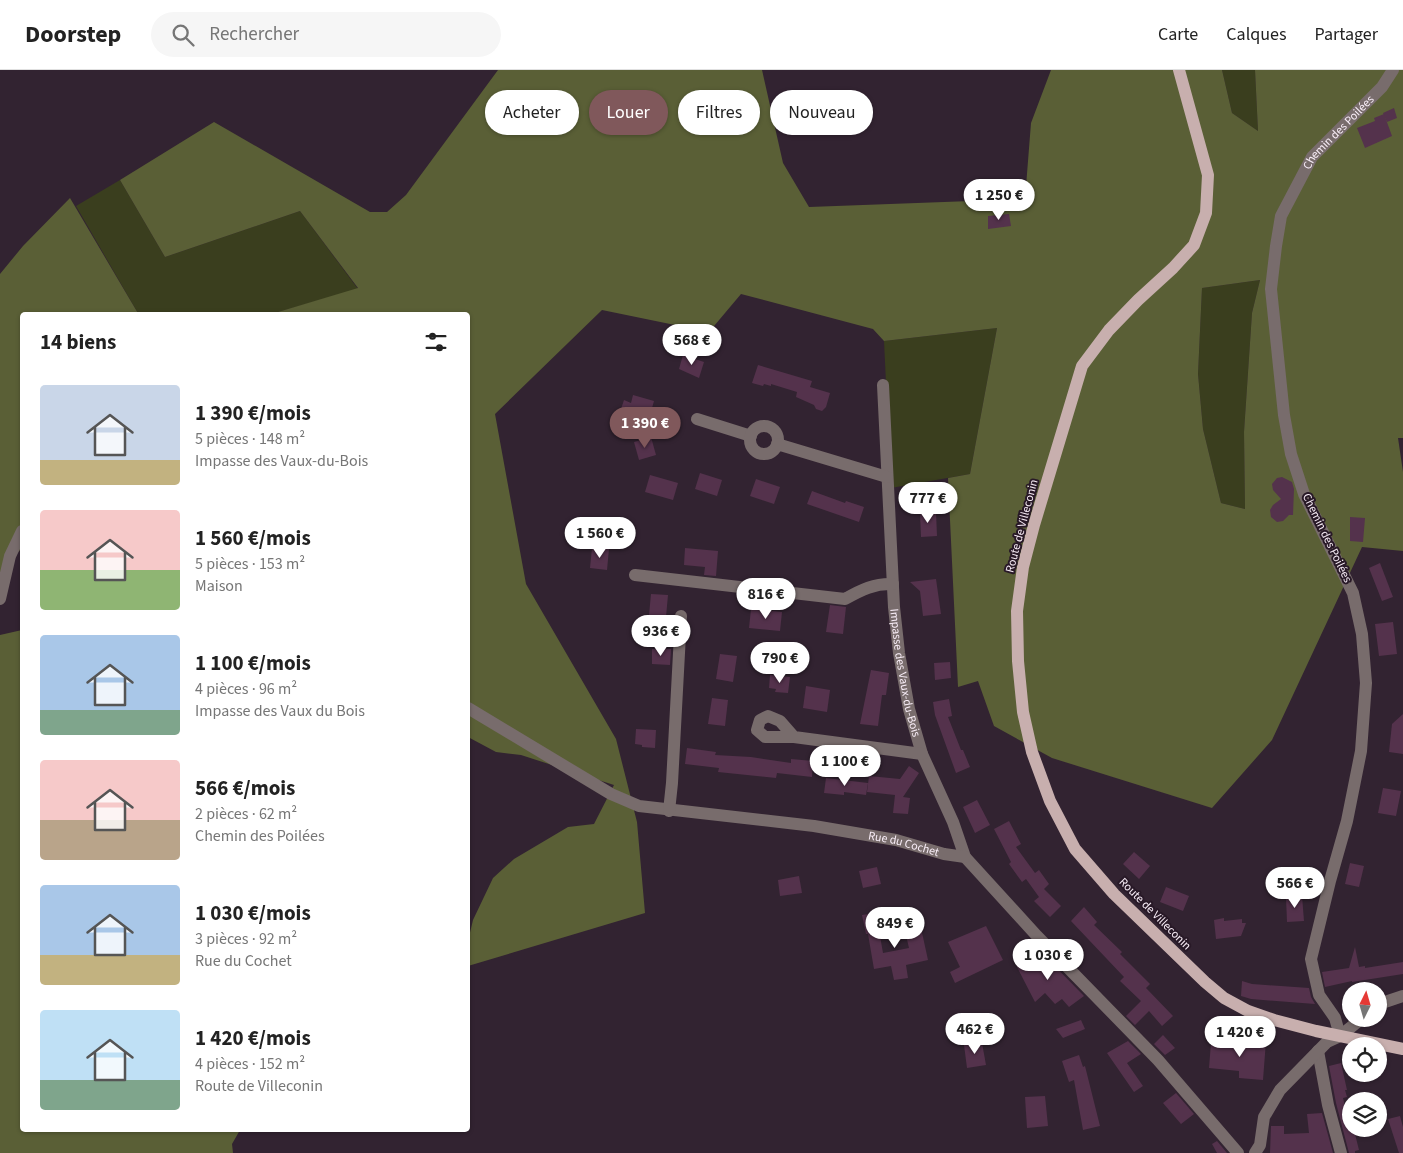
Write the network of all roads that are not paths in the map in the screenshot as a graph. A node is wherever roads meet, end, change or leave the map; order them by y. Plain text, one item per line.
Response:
1 (1179, 70) edge
2 (1393, 70) edge
3 (883, 385) dead end
4 (697, 419) dead end
5 (751, 436) junction
6 (777, 444) junction
7 (887, 477) junction
8 (20, 535) edge
9 (635, 575) dead end
10 (893, 584) junction
11 (0, 598) edge
12 (681, 616) dead end
13 (470, 709) edge
14 (794, 737) dead end
15 (922, 754) junction
16 (669, 811) junction
17 (965, 857) junction
18 (1403, 996) edge
19 (1388, 1001) edge
20 (1350, 1028) edge
21 (1340, 1036) junction
22 (1403, 1049) edge
23 (1318, 1051) junction
24 (1238, 1153) edge
25 (1255, 1153) edge
26 (1341, 1153) edge

1 - 21 main road, Route de Villeconin
2 - 21 street, Chemin des Poilées
3 - 7 street, Impasse des Vaux-du-Bois
4 - 5 street
5 - 6 street
5 - 6 street
6 - 7 street
7 - 10 street, Impasse des Vaux-du-Bois
8 - 11 street
9 - 10 street
10 - 15 street, Impasse des Vaux-du-Bois
12 - 16 street
13 - 16 street, Rue du Cochet
14 - 15 street
15 - 17 street, Impasse des Vaux-du-Bois
16 - 17 street, Rue du Cochet
17 - 24 street
18 - 19 street
20 - 21 street
21 - 22 main road, Route de Villeconin
21 - 23 street
23 - 25 street
23 - 26 street

